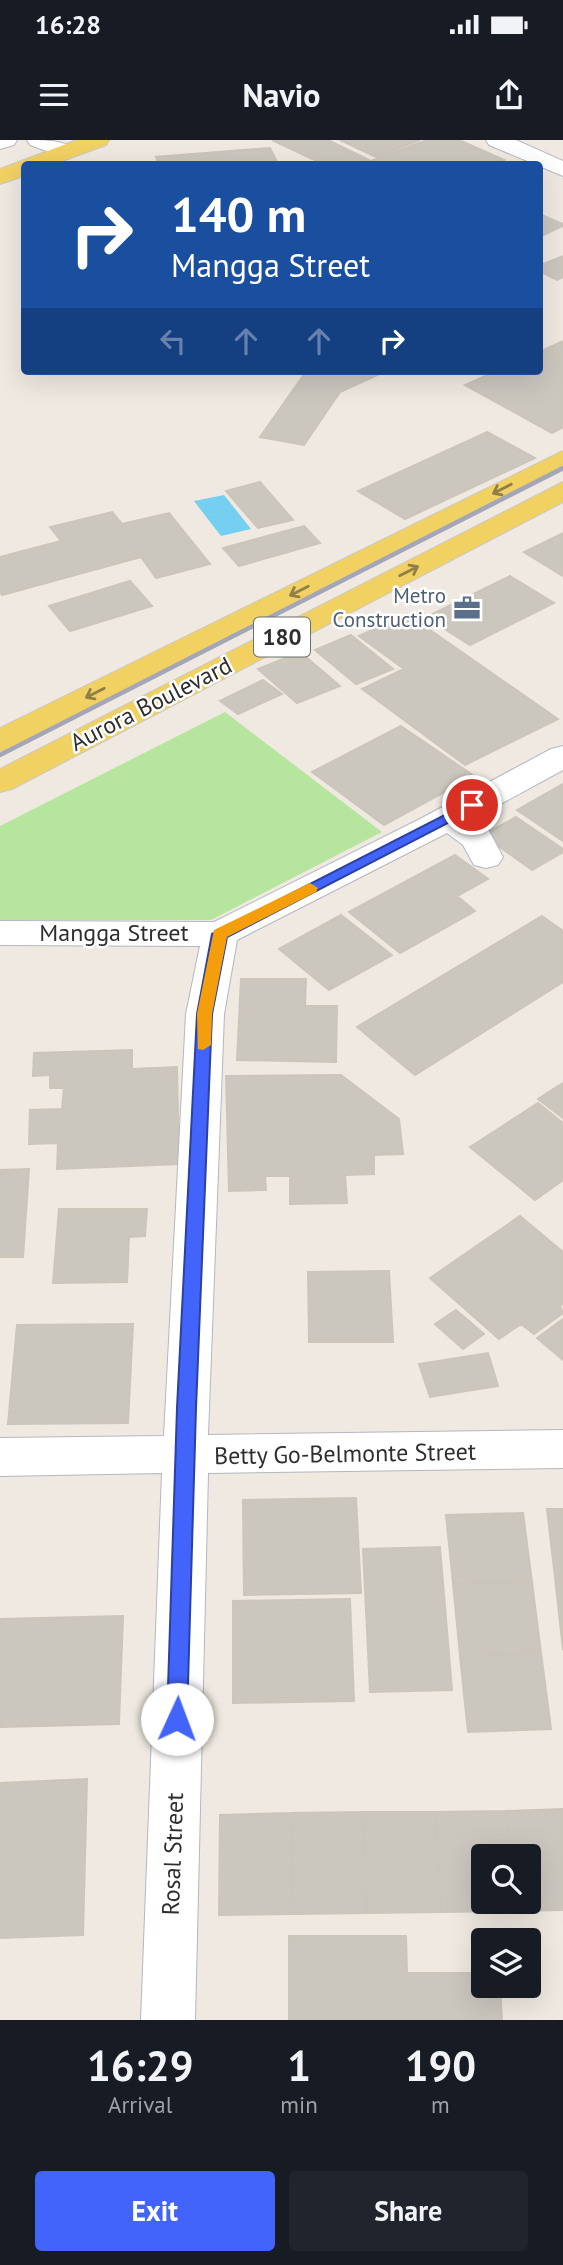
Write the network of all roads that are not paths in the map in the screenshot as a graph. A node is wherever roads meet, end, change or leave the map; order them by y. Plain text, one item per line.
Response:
1 (6, 140) edge
2 (38, 140) edge
3 (98, 140) edge
4 (497, 140) edge
5 (0, 142) edge
6 (68, 152) junction
7 (43, 161) edge
8 (557, 161) edge
9 (21, 169) edge
10 (0, 177) edge
11 (563, 459) edge
12 (563, 491) edge
13 (0, 741) edge
14 (563, 756) edge
15 (0, 782) edge
16 (0, 933) edge
17 (220, 934) junction
18 (563, 1449) edge
19 (0, 1457) edge
20 (185, 1457) junction
21 (168, 2020) edge

1 - 5 street
2 - 6 street
3 - 6 main road
4 - 8 street
6 - 7 main road
9 - 10 main road
11 -> 13 main road, Aurora Boulevard / 180
15 -> 12 main road, Aurora Boulevard / 180
14 - 17 street, Mangga Street
16 - 17 street, Mangga Street
17 - 20 street, Rosal Street
18 - 20 street, Betty Go-Belmonte Street
19 - 20 street, Betty Go-Belmonte Street
20 - 21 street, Rosal Street

